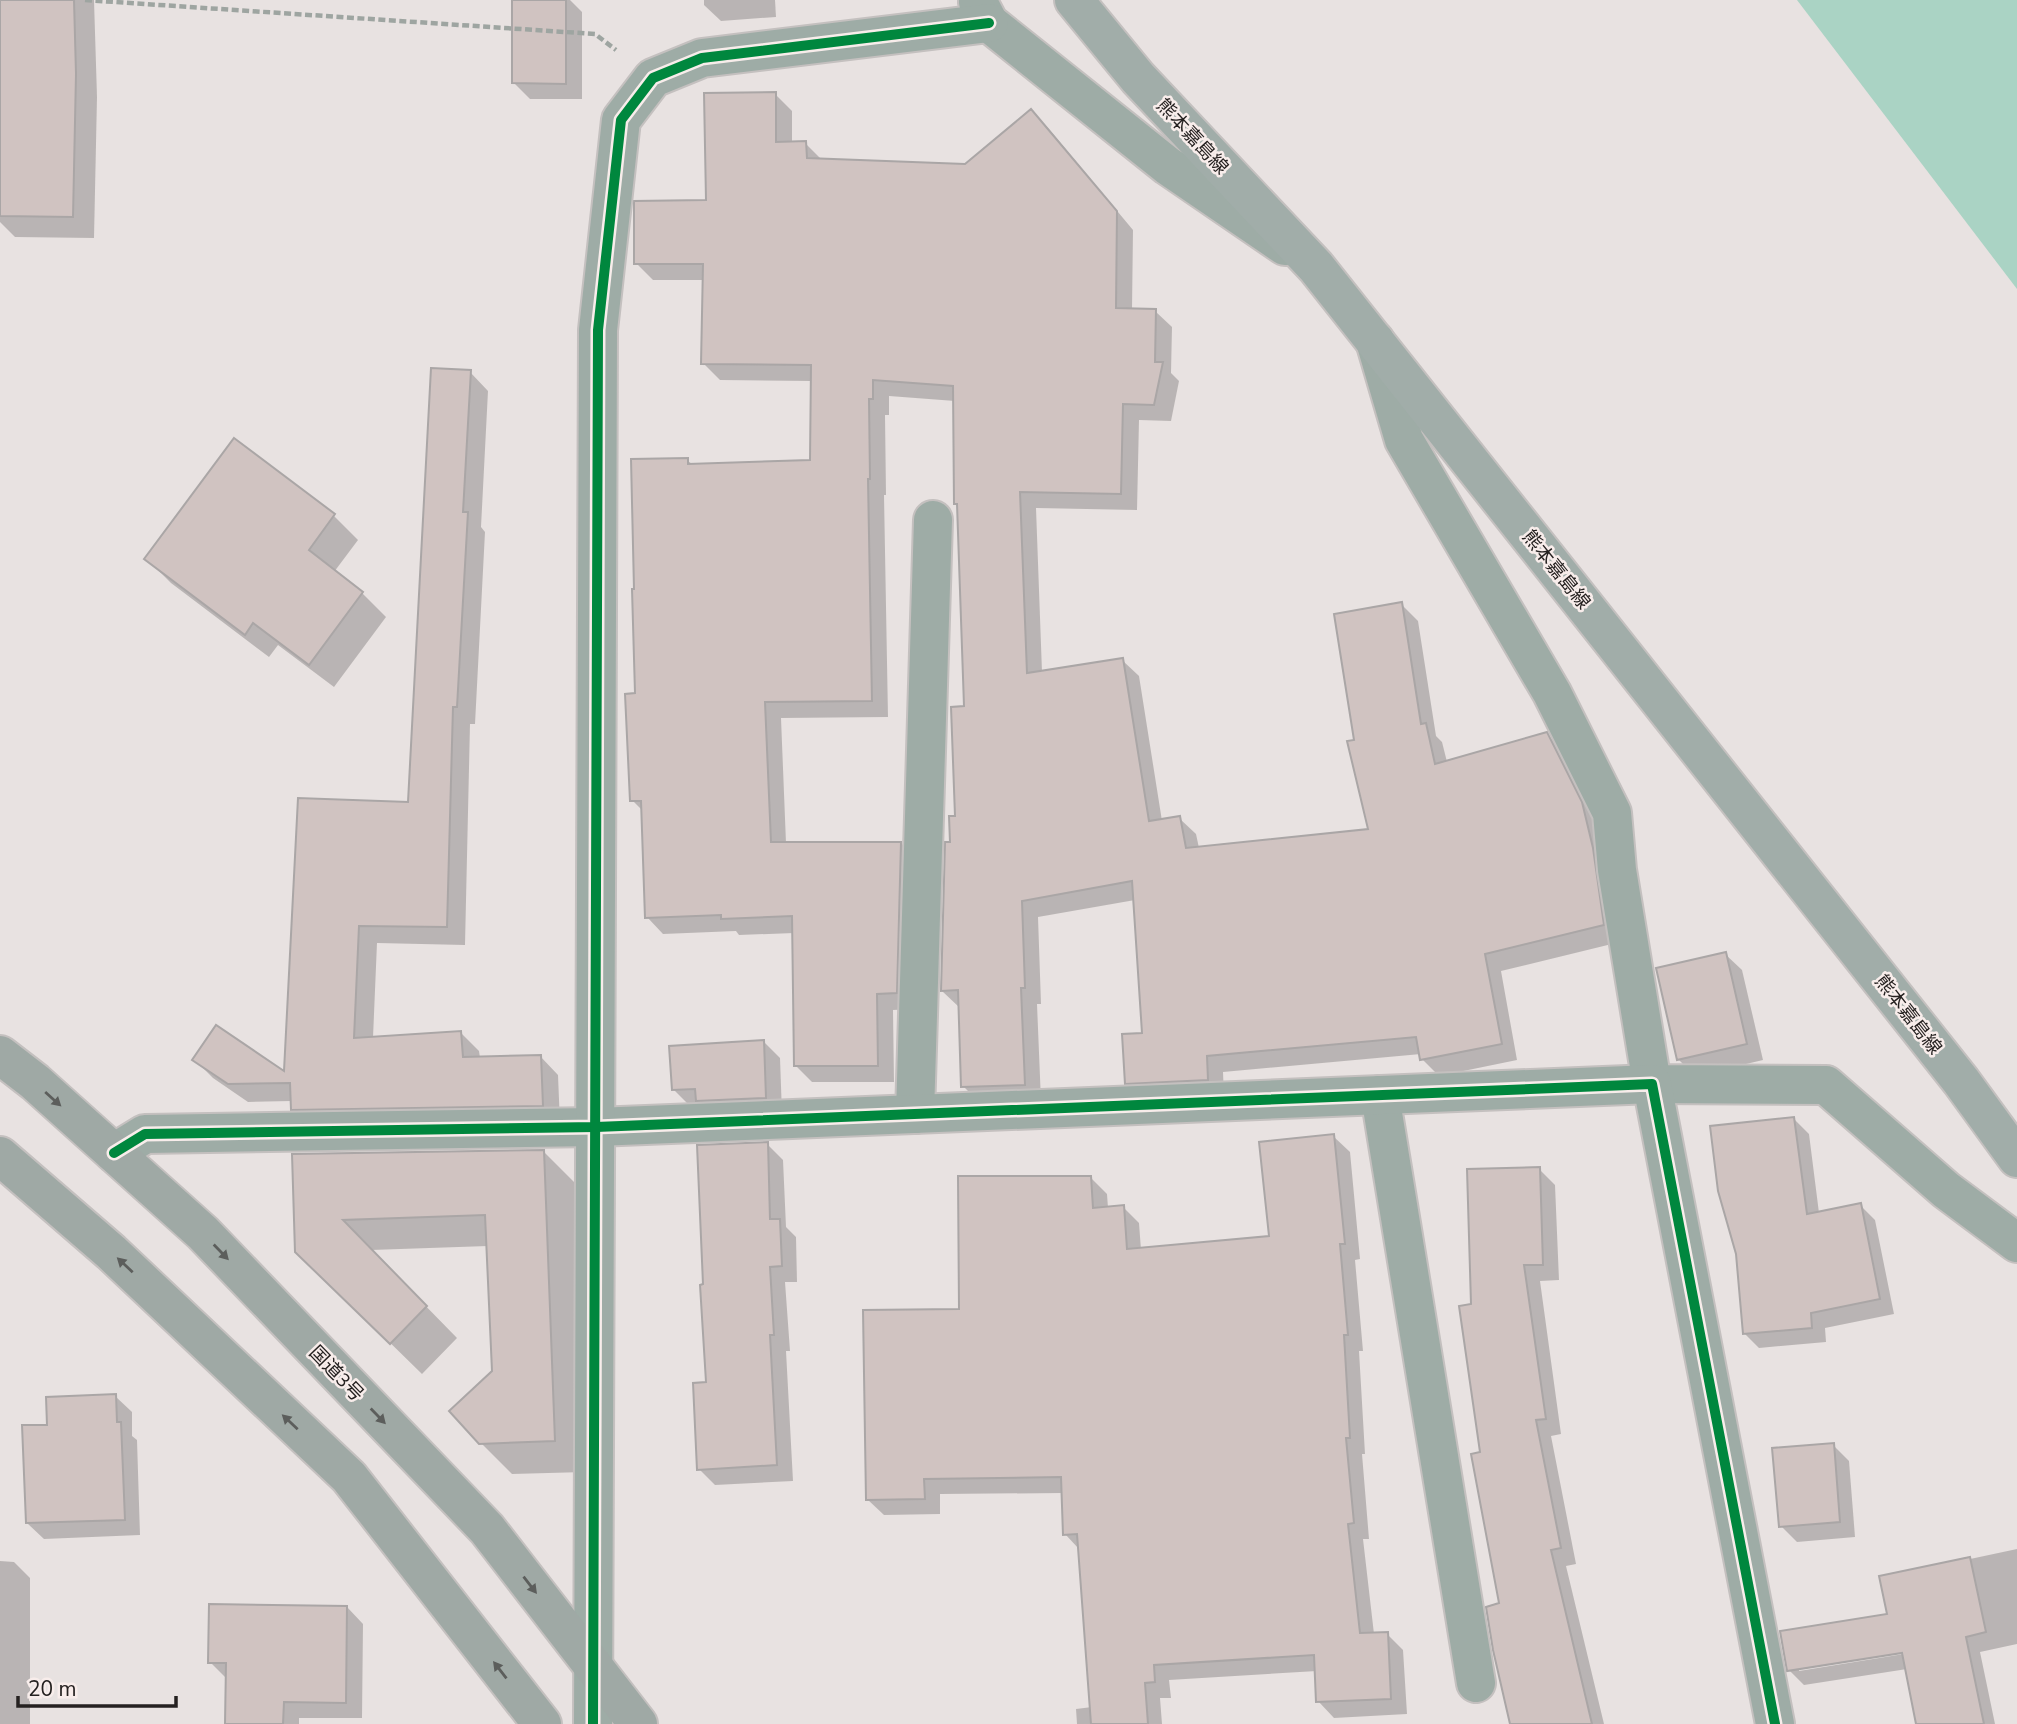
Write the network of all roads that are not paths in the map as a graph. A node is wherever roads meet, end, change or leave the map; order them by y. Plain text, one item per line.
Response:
1 (1074, 0) edge
2 (983, 12) edge
3 (1316, 267) junction
4 (1374, 339) junction
5 (933, 520) dead end
6 (0, 1055) edge
7 (1652, 1084) junction
8 (1381, 1095) junction
9 (915, 1114) junction
10 (596, 1127) junction
11 (114, 1153) junction
12 (0, 1156) edge
13 (2017, 1158) edge
14 (2017, 1242) edge
15 (593, 1665) junction
16 (1476, 1683) dead end
17 (542, 1724) edge
18 (593, 1724) edge
19 (638, 1724) edge
20 (1775, 1724) edge

1 - 3 main road, 熊本嘉島線
2 - 3 street
2 - 10 street
3 - 4 main road, 熊本嘉島線
4 - 7 street
4 - 13 main road, 熊本嘉島線
5 - 9 street
6 -> 11 highway, 国道3号
7 - 8 street
7 - 14 street
7 - 20 street
8 - 9 street
8 - 16 street
9 - 10 street
10 - 11 street
10 - 15 street
11 -> 15 highway, 国道3号
17 -> 12 highway
15 - 18 street
15 - 19 highway, 国道3号

